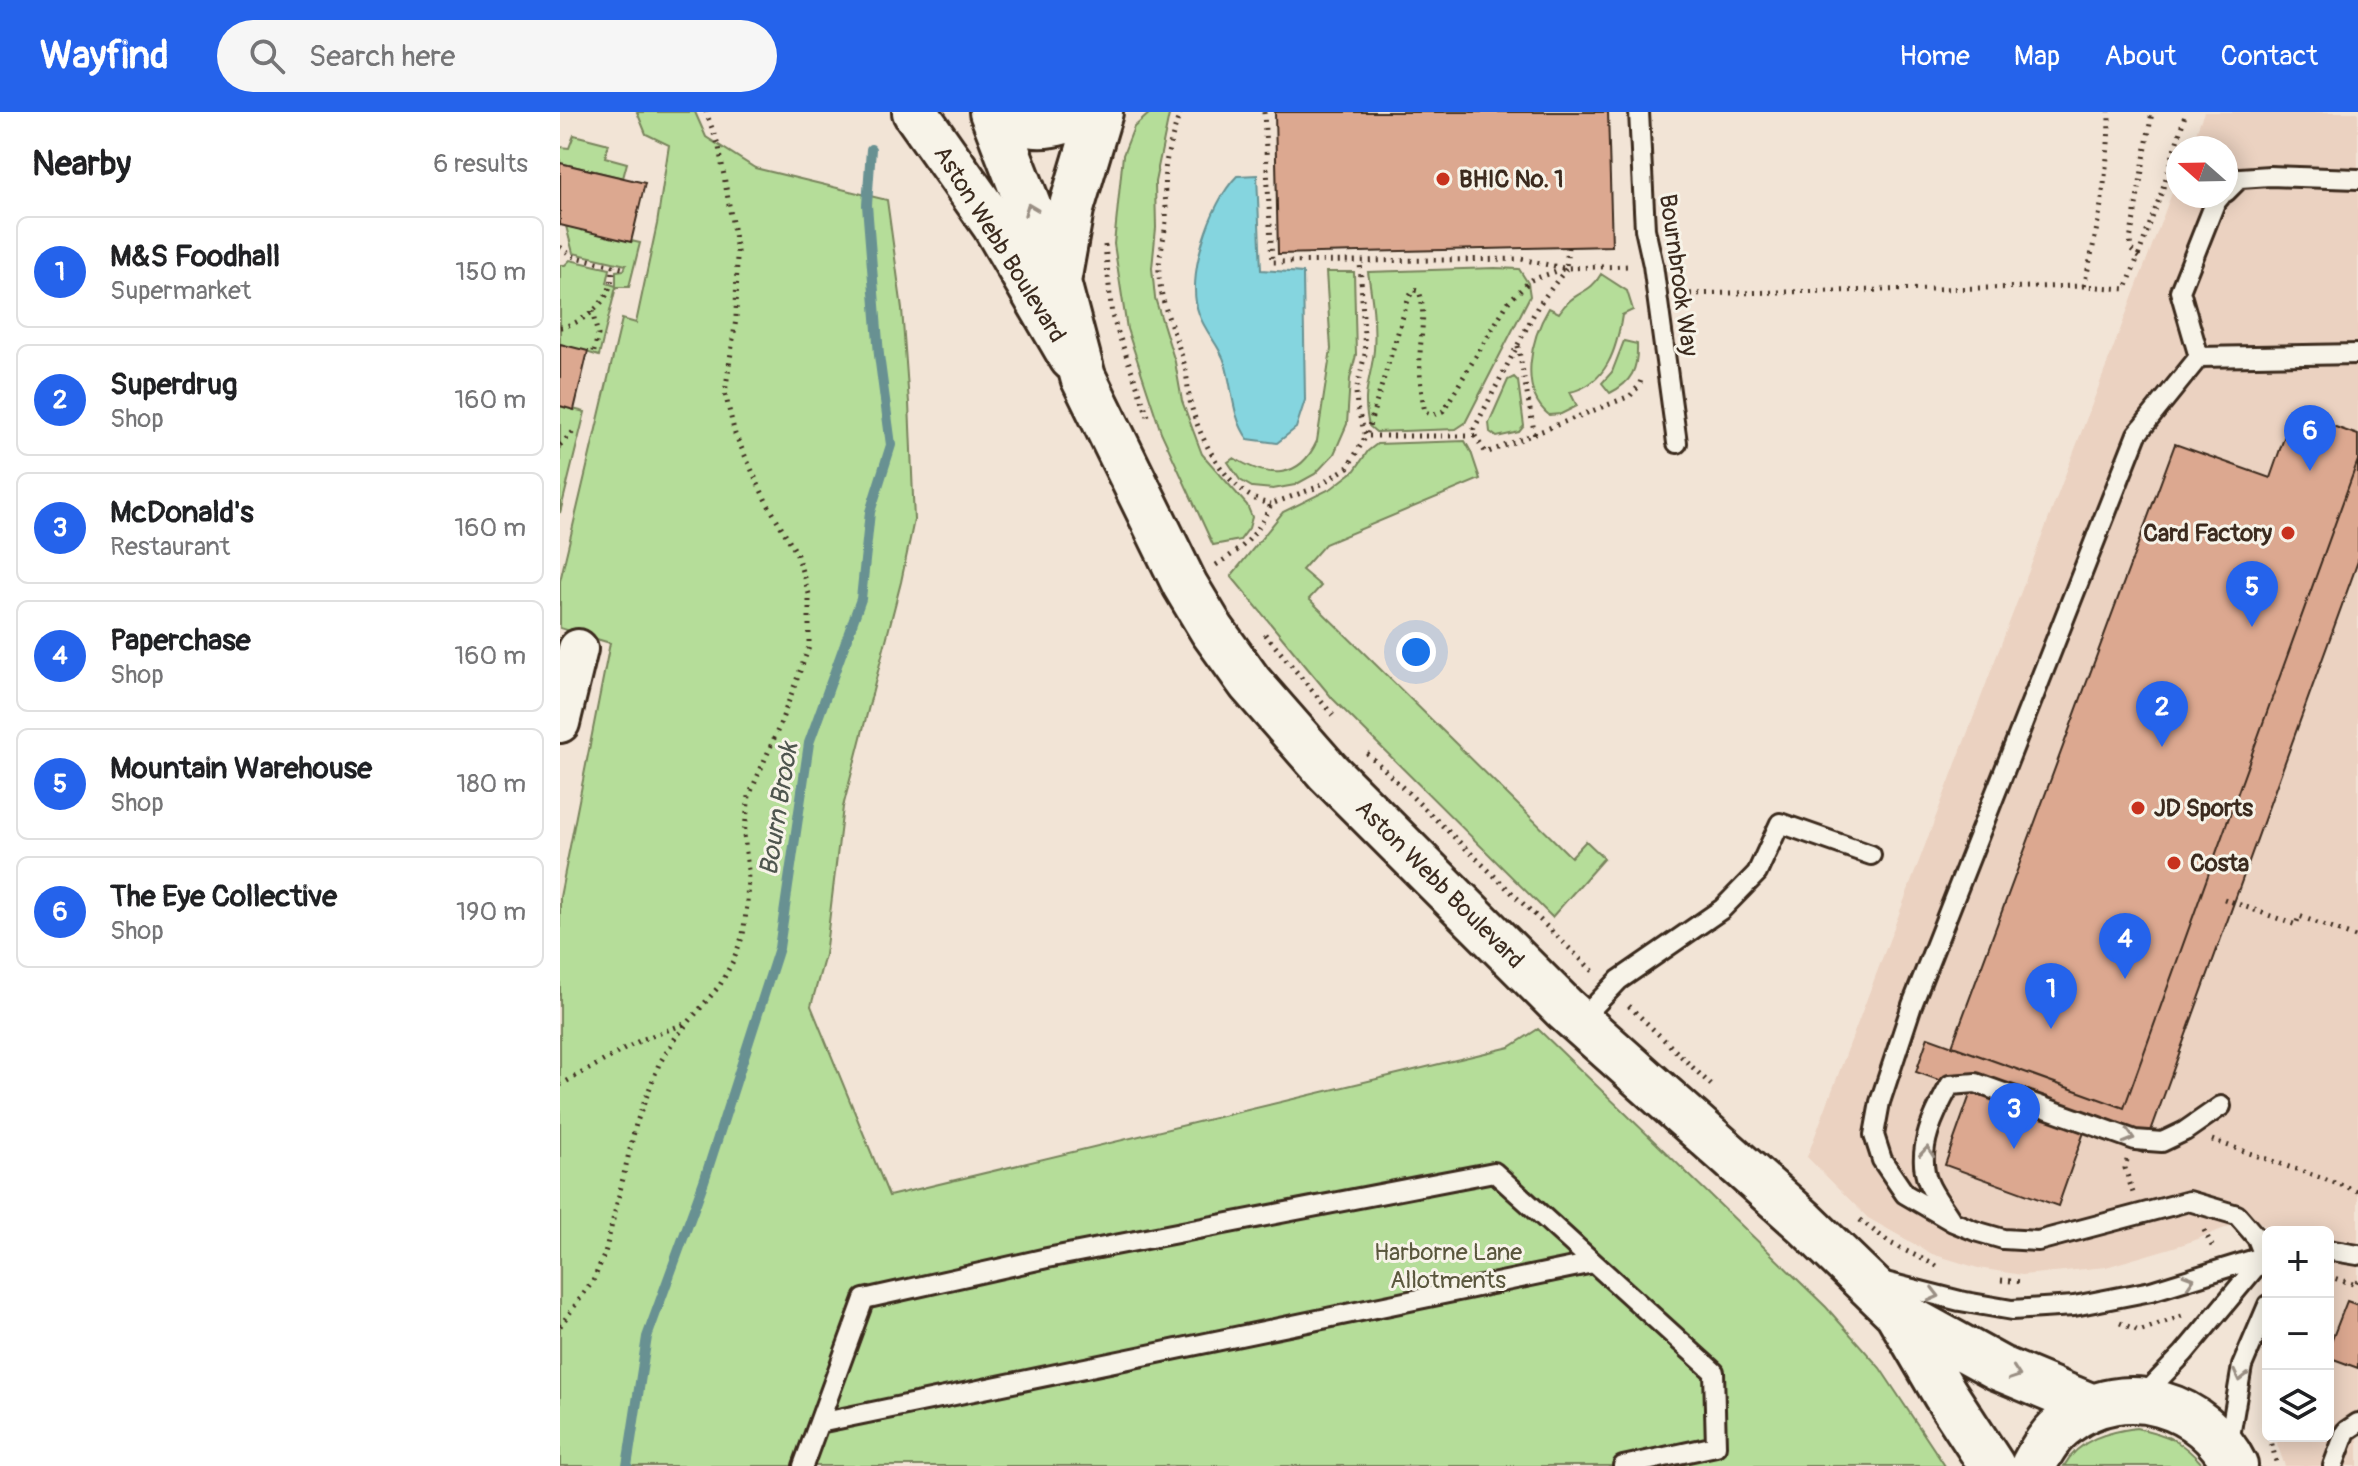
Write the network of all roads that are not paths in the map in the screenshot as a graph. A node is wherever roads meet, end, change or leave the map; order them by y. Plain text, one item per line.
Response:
1 (915, 112) edge
2 (992, 112) edge
3 (1083, 112) edge
4 (1100, 112) edge
5 (1639, 112) edge
6 (2358, 179) edge
7 (2238, 180) edge
8 (2213, 208) edge
9 (1058, 282) junction
10 (2358, 354) edge
11 (2199, 357) junction
12 (1083, 377) junction
13 (1677, 443) dead end
14 (578, 649) dead end
15 (560, 723) edge
16 (1871, 855) dead end
17 (1579, 1022) junction
18 (2221, 1106) dead end
19 (1953, 1222) junction
20 (2262, 1248) edge
21 (2334, 1251) edge
22 (2358, 1255) edge
23 (2262, 1257) edge
24 (2262, 1261) edge
25 (1593, 1263) junction
26 (1859, 1275) junction
27 (1897, 1312) junction
28 (2262, 1319) edge
29 (2140, 1399) junction
30 (2093, 1407) junction
31 (819, 1423) junction
32 (2358, 1423) edge
33 (2232, 1458) edge
34 (803, 1466) edge
35 (1623, 1466) edge
36 (1992, 1466) edge
37 (2033, 1466) edge
38 (2333, 1466) edge

1 - 12 main road, Aston Webb Boulevard
2 - 3 main road
9 -> 2 main road, Aston Webb Boulevard
4 - 9 main road, Aston Webb Boulevard
5 - 13 lane, Bournbrook Way
6 - 7 lane
8 - 11 lane
9 - 12 main road, Aston Webb Boulevard
10 - 11 lane
11 - 19 lane
12 - 17 main road, Aston Webb Boulevard
14 - 15 street
16 - 17 lane
17 - 26 main road, Aston Webb Boulevard
19 -> 18 lane
19 - 20 lane
21 - 22 lane
26 -> 23 lane
24 - 29 lane
25 - 31 lane
25 - 31 lane
25 - 35 lane
26 - 27 main road, Aston Webb Boulevard
27 -> 30 main road, Aston Webb Boulevard
27 - 36 main road, Aston Webb Boulevard
28 -> 33 lane
29 - 30 main road
29 - 33 main road
30 - 37 main road
31 - 34 lane
32 - 38 lane

